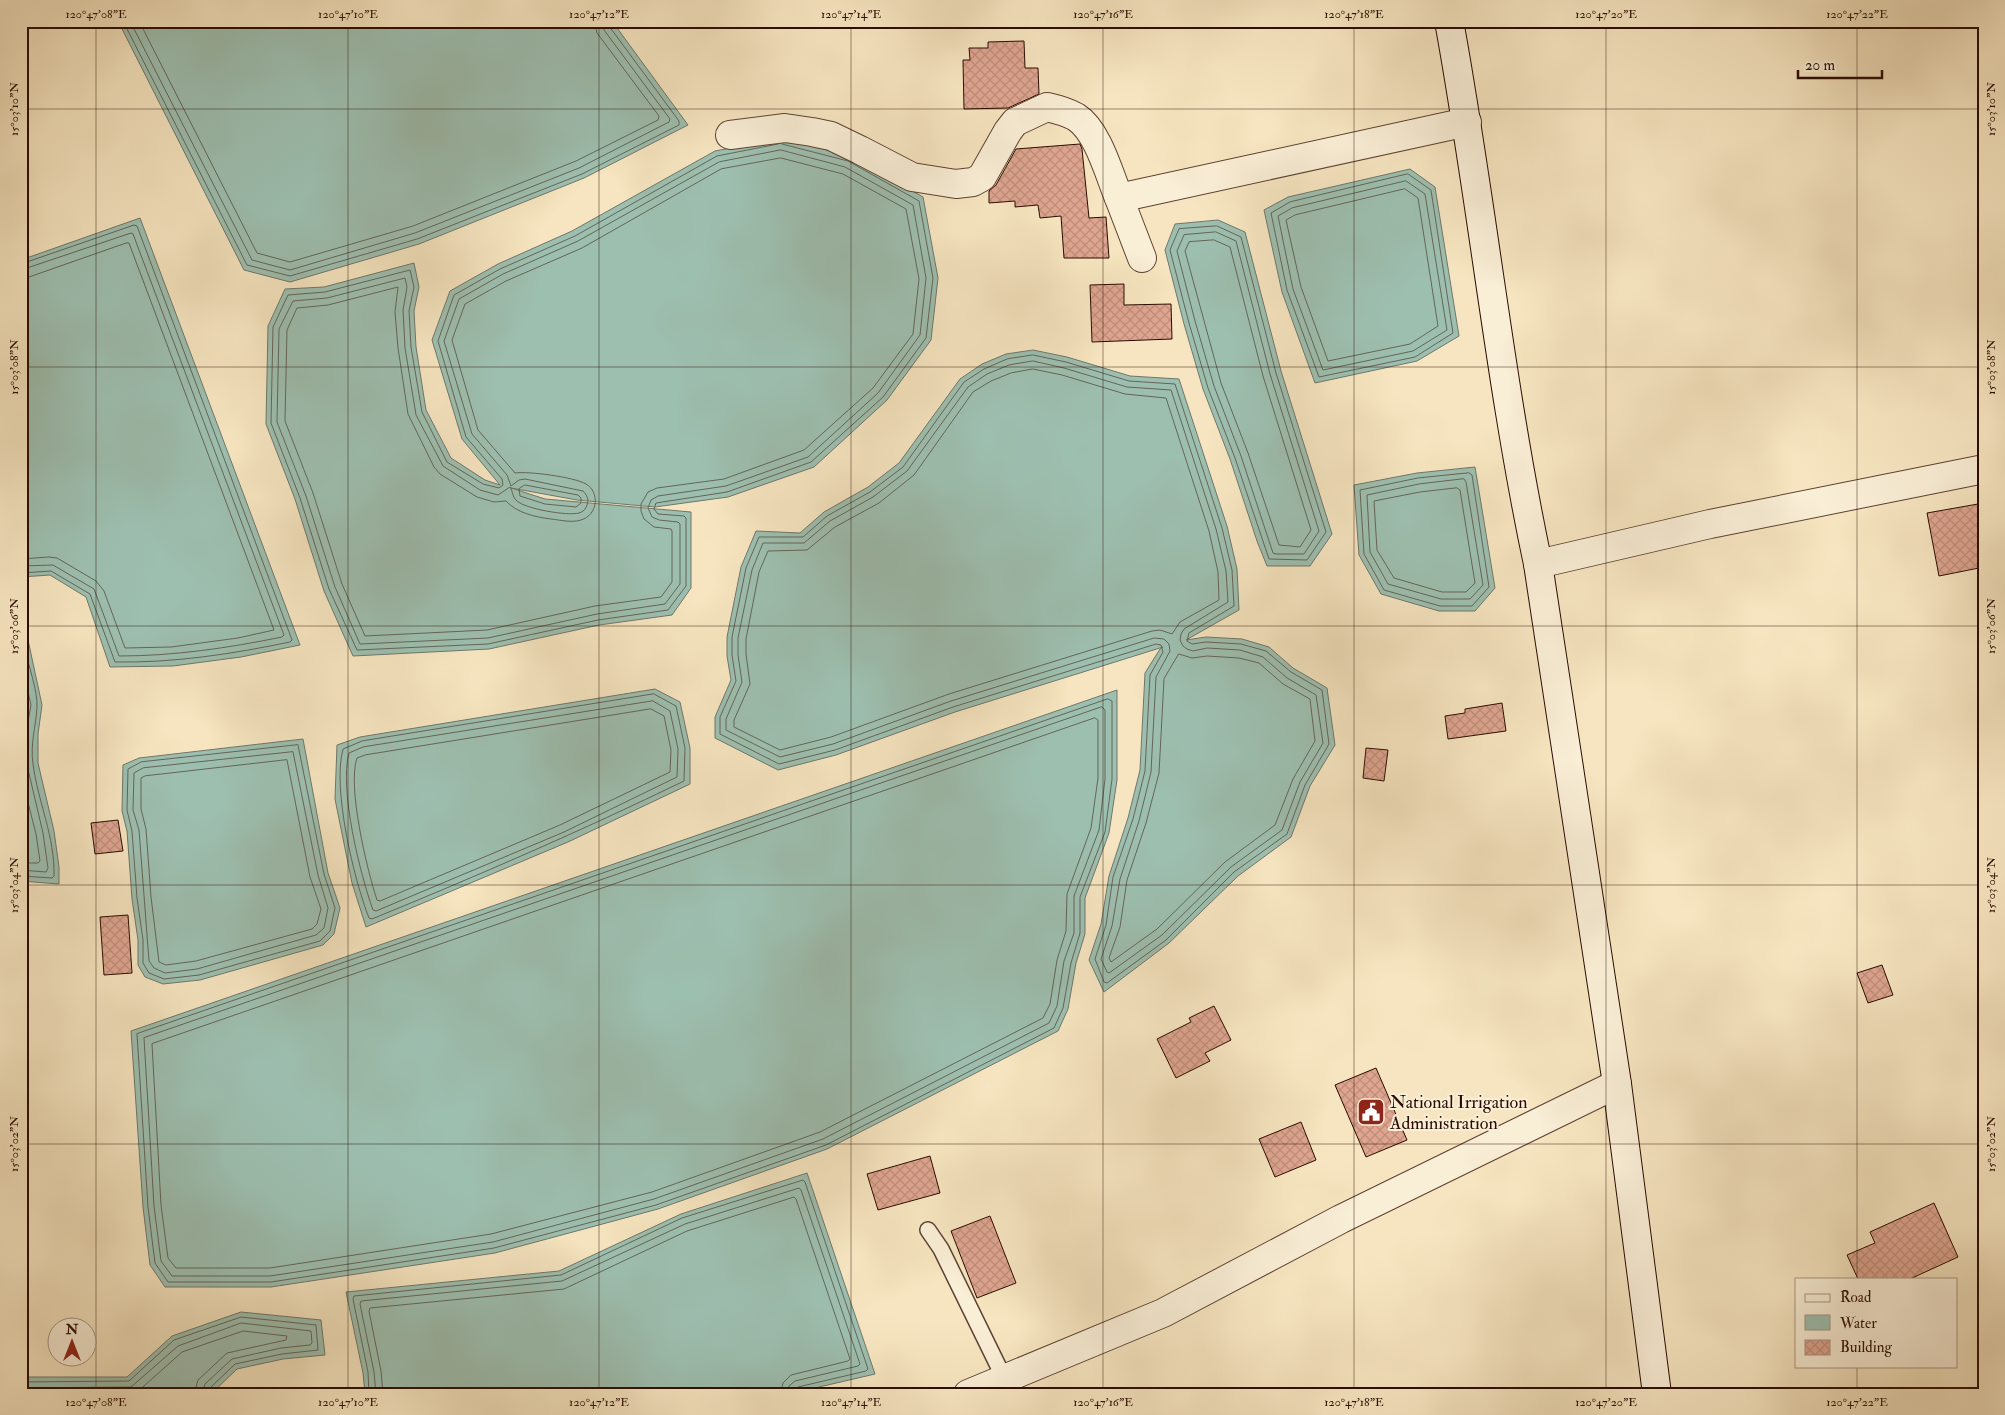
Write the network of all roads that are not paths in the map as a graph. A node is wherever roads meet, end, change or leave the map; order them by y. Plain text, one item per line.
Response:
1 (1449, 21) edge
2 (1467, 122) junction
3 (730, 136) dead end
4 (1118, 198) junction
5 (1142, 258) dead end
6 (1984, 469) edge
7 (1538, 564) junction
8 (1618, 1084) junction
9 (928, 1230) dead end
10 (1005, 1380) junction
11 (968, 1394) edge
12 (1657, 1394) edge

1 - 2 street
2 - 4 street
2 - 7 street
3 - 4 street
4 - 5 street
6 - 7 street
7 - 8 street
8 - 10 street
8 - 12 street
9 - 10 lane
10 - 11 street

